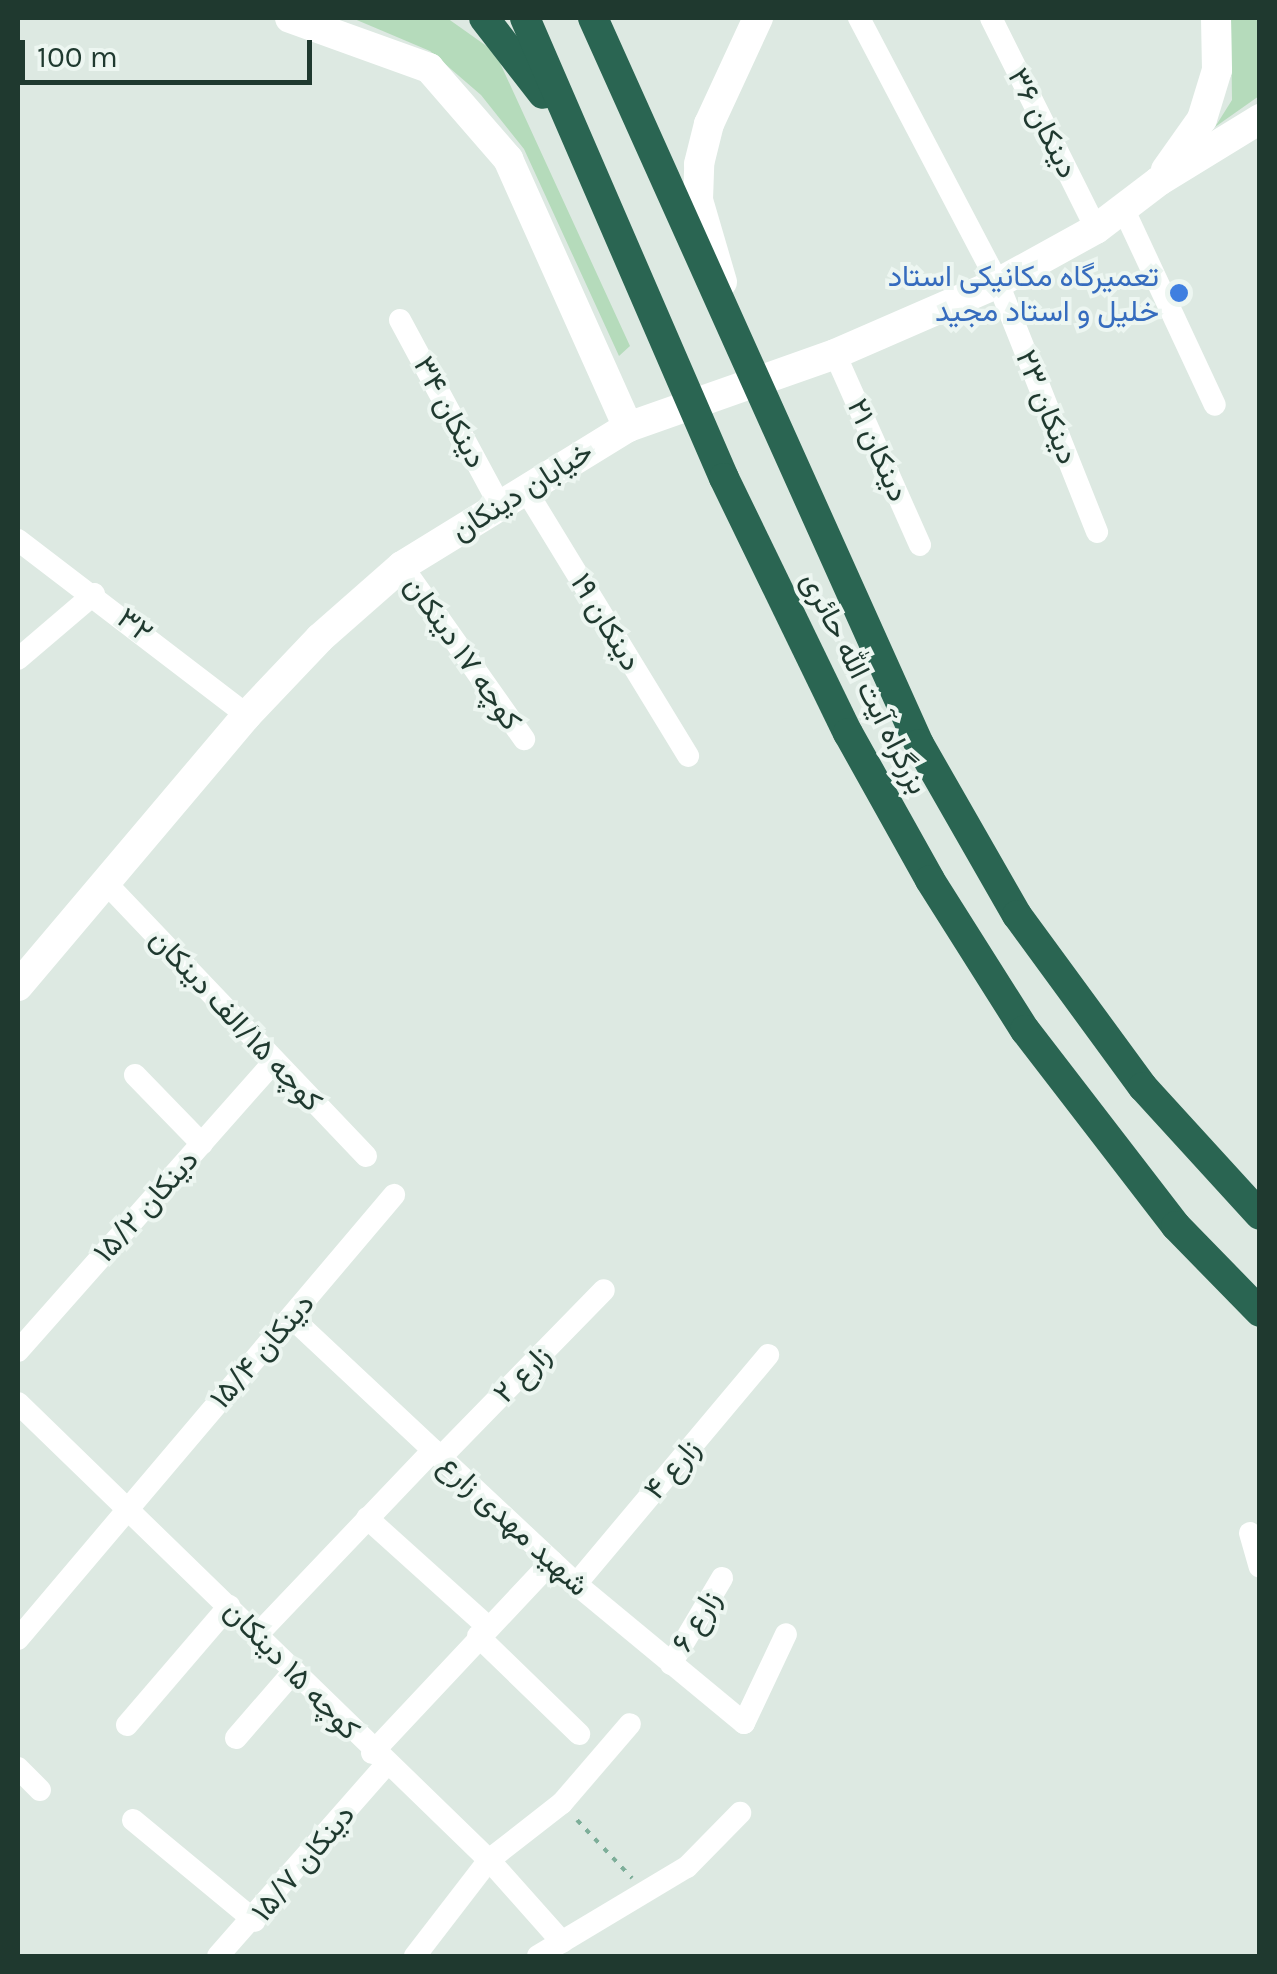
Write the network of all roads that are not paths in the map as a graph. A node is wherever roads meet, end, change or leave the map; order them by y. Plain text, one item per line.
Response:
1 (290, 18) edge
2 (484, 18) edge
3 (526, 18) edge
4 (593, 18) edge
5 (758, 18) edge
6 (860, 18) edge
7 (991, 18) edge
8 (1216, 18) edge
9 (1260, 119) edge
10 (582, 151) junction
11 (1158, 180) junction
12 (1123, 208) junction
13 (1096, 228) junction
14 (998, 282) junction
15 (400, 320) dead end
16 (835, 354) junction
17 (746, 367) junction
18 (1215, 405) dead end
19 (628, 428) junction
20 (512, 496) junction
21 (1097, 532) dead end
22 (18, 540) edge
23 (920, 545) dead end
24 (402, 566) junction
25 (94, 594) junction
26 (18, 659) edge
27 (247, 715) junction
28 (524, 738) dead end
29 (688, 756) dead end
30 (106, 882) junction
31 (18, 986) edge
32 (274, 1062) junction
33 (135, 1074) dead end
34 (202, 1144) junction
35 (366, 1156) dead end
36 (394, 1195) dead end
37 (1260, 1214) edge
38 (604, 1290) dead end
39 (1260, 1312) edge
40 (292, 1318) junction
41 (18, 1351) edge
42 (768, 1354) dead end
43 (18, 1402) edge
44 (437, 1454) junction
45 (126, 1504) junction
46 (367, 1518) junction
47 (1250, 1533) dead end
48 (552, 1561) junction
49 (1260, 1567) edge
50 (722, 1578) dead end
51 (576, 1584) junction
52 (230, 1606) junction
53 (483, 1631) junction
54 (258, 1634) junction
55 (786, 1634) dead end
56 (18, 1638) edge
57 (671, 1664) junction
58 (294, 1671) junction
59 (630, 1724) dead end
60 (127, 1725) dead end
61 (580, 1734) dead end
62 (236, 1738) dead end
63 (379, 1760) junction
64 (18, 1768) edge
65 (40, 1790) dead end
66 (740, 1812) dead end
67 (133, 1820) dead end
68 (489, 1860) junction
69 (255, 1921) junction
70 (562, 1942) junction
71 (218, 1956) edge
72 (415, 1956) edge
73 (538, 1956) edge

1 - 19 main road
2 - 10 highway
3 - 10 highway, بزرگراه آیت الله حائری
4 - 17 highway, بزرگراه آیت الله حائری
5 - 17 main road
6 - 14 street, ۲۳ دینکان
7 - 13 street, ۳۶ دینکان
8 - 11 main road
9 - 11 main road
10 - 39 highway, بزرگراه آیت الله حائری
11 - 12 main road, خیابان دینکان
12 - 13 main road, خیابان دینکان
12 - 18 street
13 - 14 main road, خیابان دینکان
14 - 16 main road, خیابان دینکان
14 - 21 street, ۲۳ دینکان
15 - 20 street, ۳۴ دینکان
16 - 19 main road, خیابان دینکان
16 - 23 street, ۲۱ دینکان
17 - 37 highway, بزرگراه آیت الله حائری
19 - 20 main road, خیابان دینکان
20 - 24 main road, خیابان دینکان
20 - 29 street, ۱۹ دینکان
22 - 25 street, ۳۲
24 - 27 main road, خیابان دینکان
24 - 28 street, کوچه ۱۷ دینکان
25 - 26 street
25 - 27 street, ۳۲
27 - 30 main road, خیابان دینکان
30 - 31 main road, خیابان دینکان
30 - 32 street, کوچه ۱۵/الف دینکان
32 - 34 street, ۱۵/۲ دینکان
32 - 35 street, کوچه ۱۵/الف دینکان
33 - 34 street
34 - 41 street, ۱۵/۲ دینکان
36 - 40 street, ۱۵/۴ دینکان
38 - 44 street, ۲ زارع
40 - 44 street, شهید مهدی زارع
40 - 45 street, ۱۵/۴ دینکان
42 - 51 street, ۴ زارع
43 - 45 street, کوچه ۱۵ دینکان
44 - 46 street, ۲ زارع
44 - 48 street, شهید مهدی زارع
45 - 52 street, کوچه ۱۵ دینکان
45 - 56 street, ۱۵/۴ دینکان
46 - 53 street
46 - 54 street, ۲ زارع
47 - 49 street
48 - 51 street, شهید مهدی زارع
48 - 53 street, ۱۵/۷ دینکان
50 - 57 street, ۶ زارع
51 - 57 street, شهید مهدی زارع
52 - 54 street, کوچه ۱۵ دینکان
52 - 60 street
53 - 61 street
53 - 63 street, ۱۵/۷ دینکان
54 - 58 street, کوچه ۱۵ دینکان
55 - 57 street, شهید مهدی زارع
58 - 62 street
58 - 63 street, کوچه ۱۵ دینکان
59 - 68 street
63 - 68 street, کوچه ۱۵ دینکان
63 - 69 street, ۱۵/۷ دینکان
64 - 65 street
66 - 70 street
67 - 69 street
68 - 70 street, کوچه ۱۵ دینکان
68 - 72 street
69 - 71 street, ۱۵/۷ دینکان
70 - 73 street

